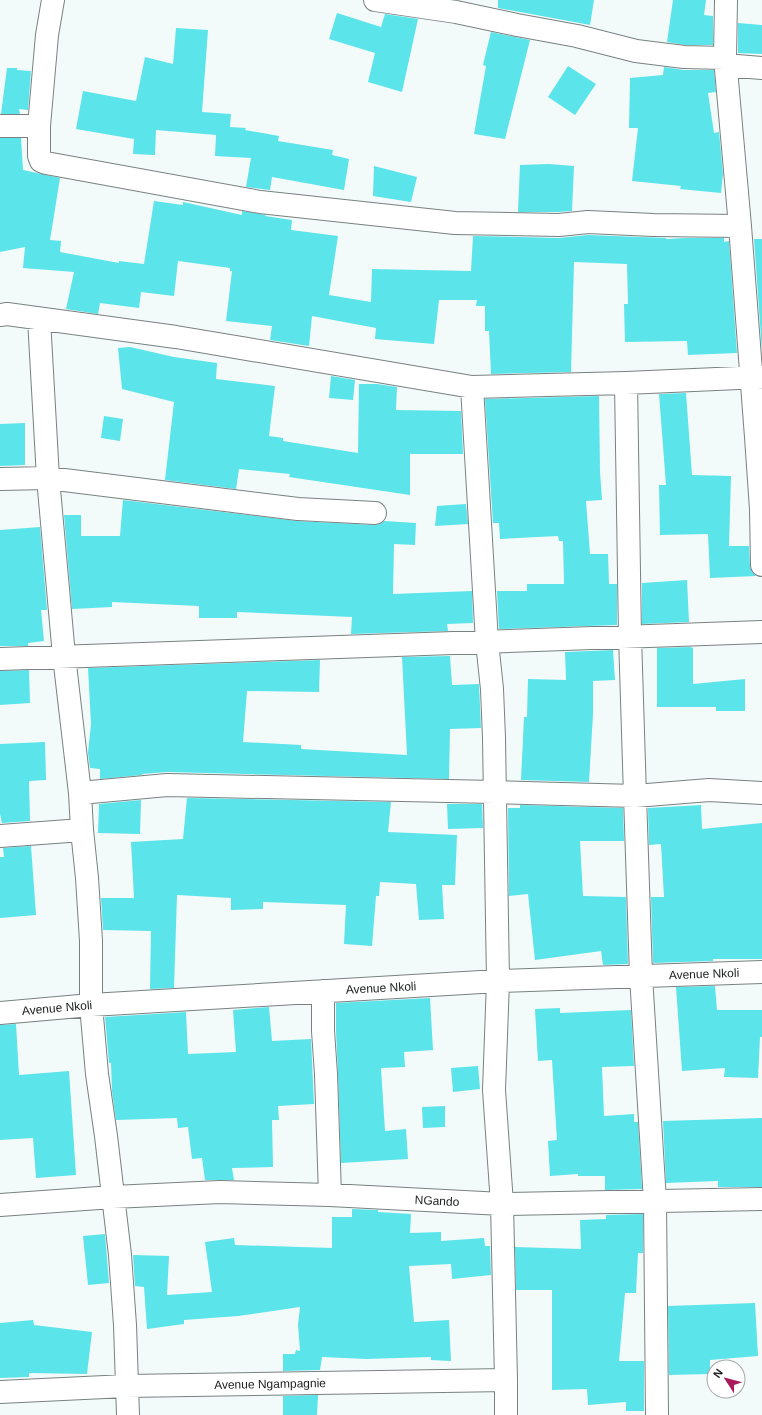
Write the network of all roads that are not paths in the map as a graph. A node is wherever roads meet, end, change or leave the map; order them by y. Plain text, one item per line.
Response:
1 (53, 0) edge
2 (375, 0) edge
3 (726, 0) edge
4 (456, 6) edge
5 (725, 61) junction
6 (762, 68) edge
7 (0, 126) edge
8 (39, 126) junction
9 (740, 226) junction
10 (0, 315) edge
11 (39, 319) junction
12 (757, 377) edge
13 (626, 384) junction
14 (472, 387) junction
15 (0, 478) edge
16 (48, 478) junction
17 (375, 512) dead end
18 (762, 565) edge
19 (762, 632) edge
20 (630, 636) junction
21 (487, 642) junction
22 (64, 656) junction
23 (0, 658) edge
24 (80, 792) junction
25 (494, 792) junction
26 (762, 793) edge
27 (635, 796) junction
28 (82, 830) junction
29 (0, 836) edge
30 (762, 972) edge
31 (641, 976) junction
32 (498, 981) junction
33 (323, 991) junction
34 (92, 1006) junction
35 (0, 1013) edge
36 (330, 1195) junction
37 (113, 1197) junction
38 (762, 1199) edge
39 (655, 1201) junction
40 (502, 1204) junction
41 (0, 1205) edge
42 (506, 1380) junction
43 (126, 1386) junction
44 (0, 1392) edge
45 (128, 1415) edge
46 (506, 1415) edge
47 (657, 1415) edge

1 - 8 street
2 - 4 street
3 - 5 street
4 - 5 street
5 - 6 street
5 - 9 street
7 - 8 street
8 - 9 street
9 - 12 street
10 - 11 street
11 - 14 street
11 - 16 street
12 - 13 street
12 - 18 street
13 - 14 street
13 - 20 street
14 - 21 street
15 - 16 street
16 - 17 street
16 - 22 street
19 - 20 street
20 - 21 street
20 - 27 street
21 - 22 street
21 - 25 street
22 - 23 street
22 - 24 street
24 - 25 street
24 - 28 street
25 - 27 street
25 - 32 street
26 - 27 street
27 - 31 street
28 - 29 street
28 - 34 street
30 - 31 street, Avenue Nkoli
31 - 32 street, Avenue Nkoli
31 - 39 street
32 - 33 street, Avenue Nkoli
32 - 40 street
33 - 34 street, Avenue Nkoli
33 - 36 street
34 - 35 street, Avenue Nkoli
34 - 37 street
36 - 37 street, NGando
36 - 40 street, NGando
37 - 41 street, NGando
37 - 43 street
38 - 39 street, NGando
39 - 40 street, NGando
39 - 47 street
40 - 42 street
42 - 43 street, Avenue Ngampagnie
42 - 46 street
43 - 44 street, Avenue Ngampagnie
43 - 45 street

